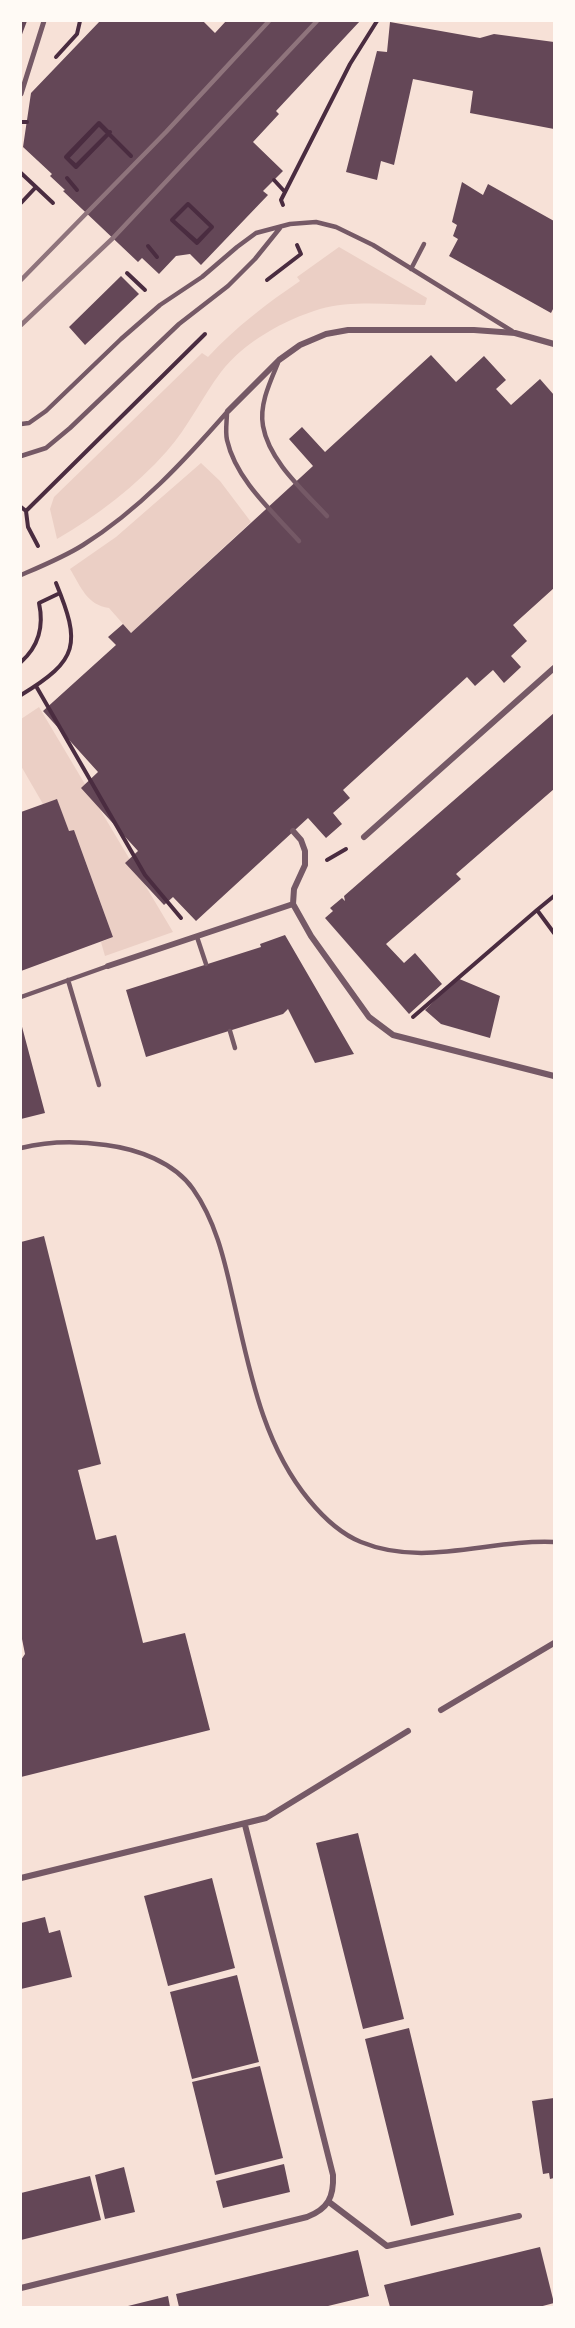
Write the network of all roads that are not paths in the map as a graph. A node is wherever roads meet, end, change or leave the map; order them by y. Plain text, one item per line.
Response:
1 (44, 21) edge
2 (21, 94) edge
3 (280, 227) junction
4 (424, 244) dead end
5 (411, 269) junction
6 (515, 333) junction
7 (553, 342) edge
8 (279, 360) junction
9 (228, 411) junction
10 (21, 424) edge
11 (21, 456) edge
12 (327, 516) dead end
13 (299, 541) dead end
14 (21, 574) edge
15 (554, 668) edge
16 (293, 831) dead end
17 (364, 837) road end
18 (293, 904) junction
19 (197, 937) junction
20 (206, 964) dead end
21 (108, 966) joint
22 (68, 980) junction
23 (21, 997) edge
24 (230, 1031) dead end
25 (235, 1048) dead end
26 (554, 1076) edge
27 (99, 1085) dead end
28 (21, 1148) edge
29 (554, 1542) edge
30 (554, 1643) edge
31 (441, 1710) dead end
32 (408, 1731) dead end
33 (245, 1824) junction
34 (21, 1878) edge
35 (329, 2202) junction
36 (519, 2216) dead end
37 (21, 2288) edge

1 - 2 street
3 - 5 lane
3 - 10 lane
3 - 11 lane
4 - 5 lane
5 - 6 lane
6 - 7 street
6 - 8 street
8 - 9 street
8 - 12 lane
9 - 13 lane
9 - 14 lane
15 - 17 street
16 - 18 street
18 - 19 street
18 - 26 street
19 - 20 lane
19 - 21 street
21 - 22 lane
22 - 23 lane
22 - 27 lane
24 - 25 lane
28 - 29 lane
30 - 31 street
32 - 33 street
33 - 34 street
33 - 35 street
35 - 36 street
35 - 37 street

